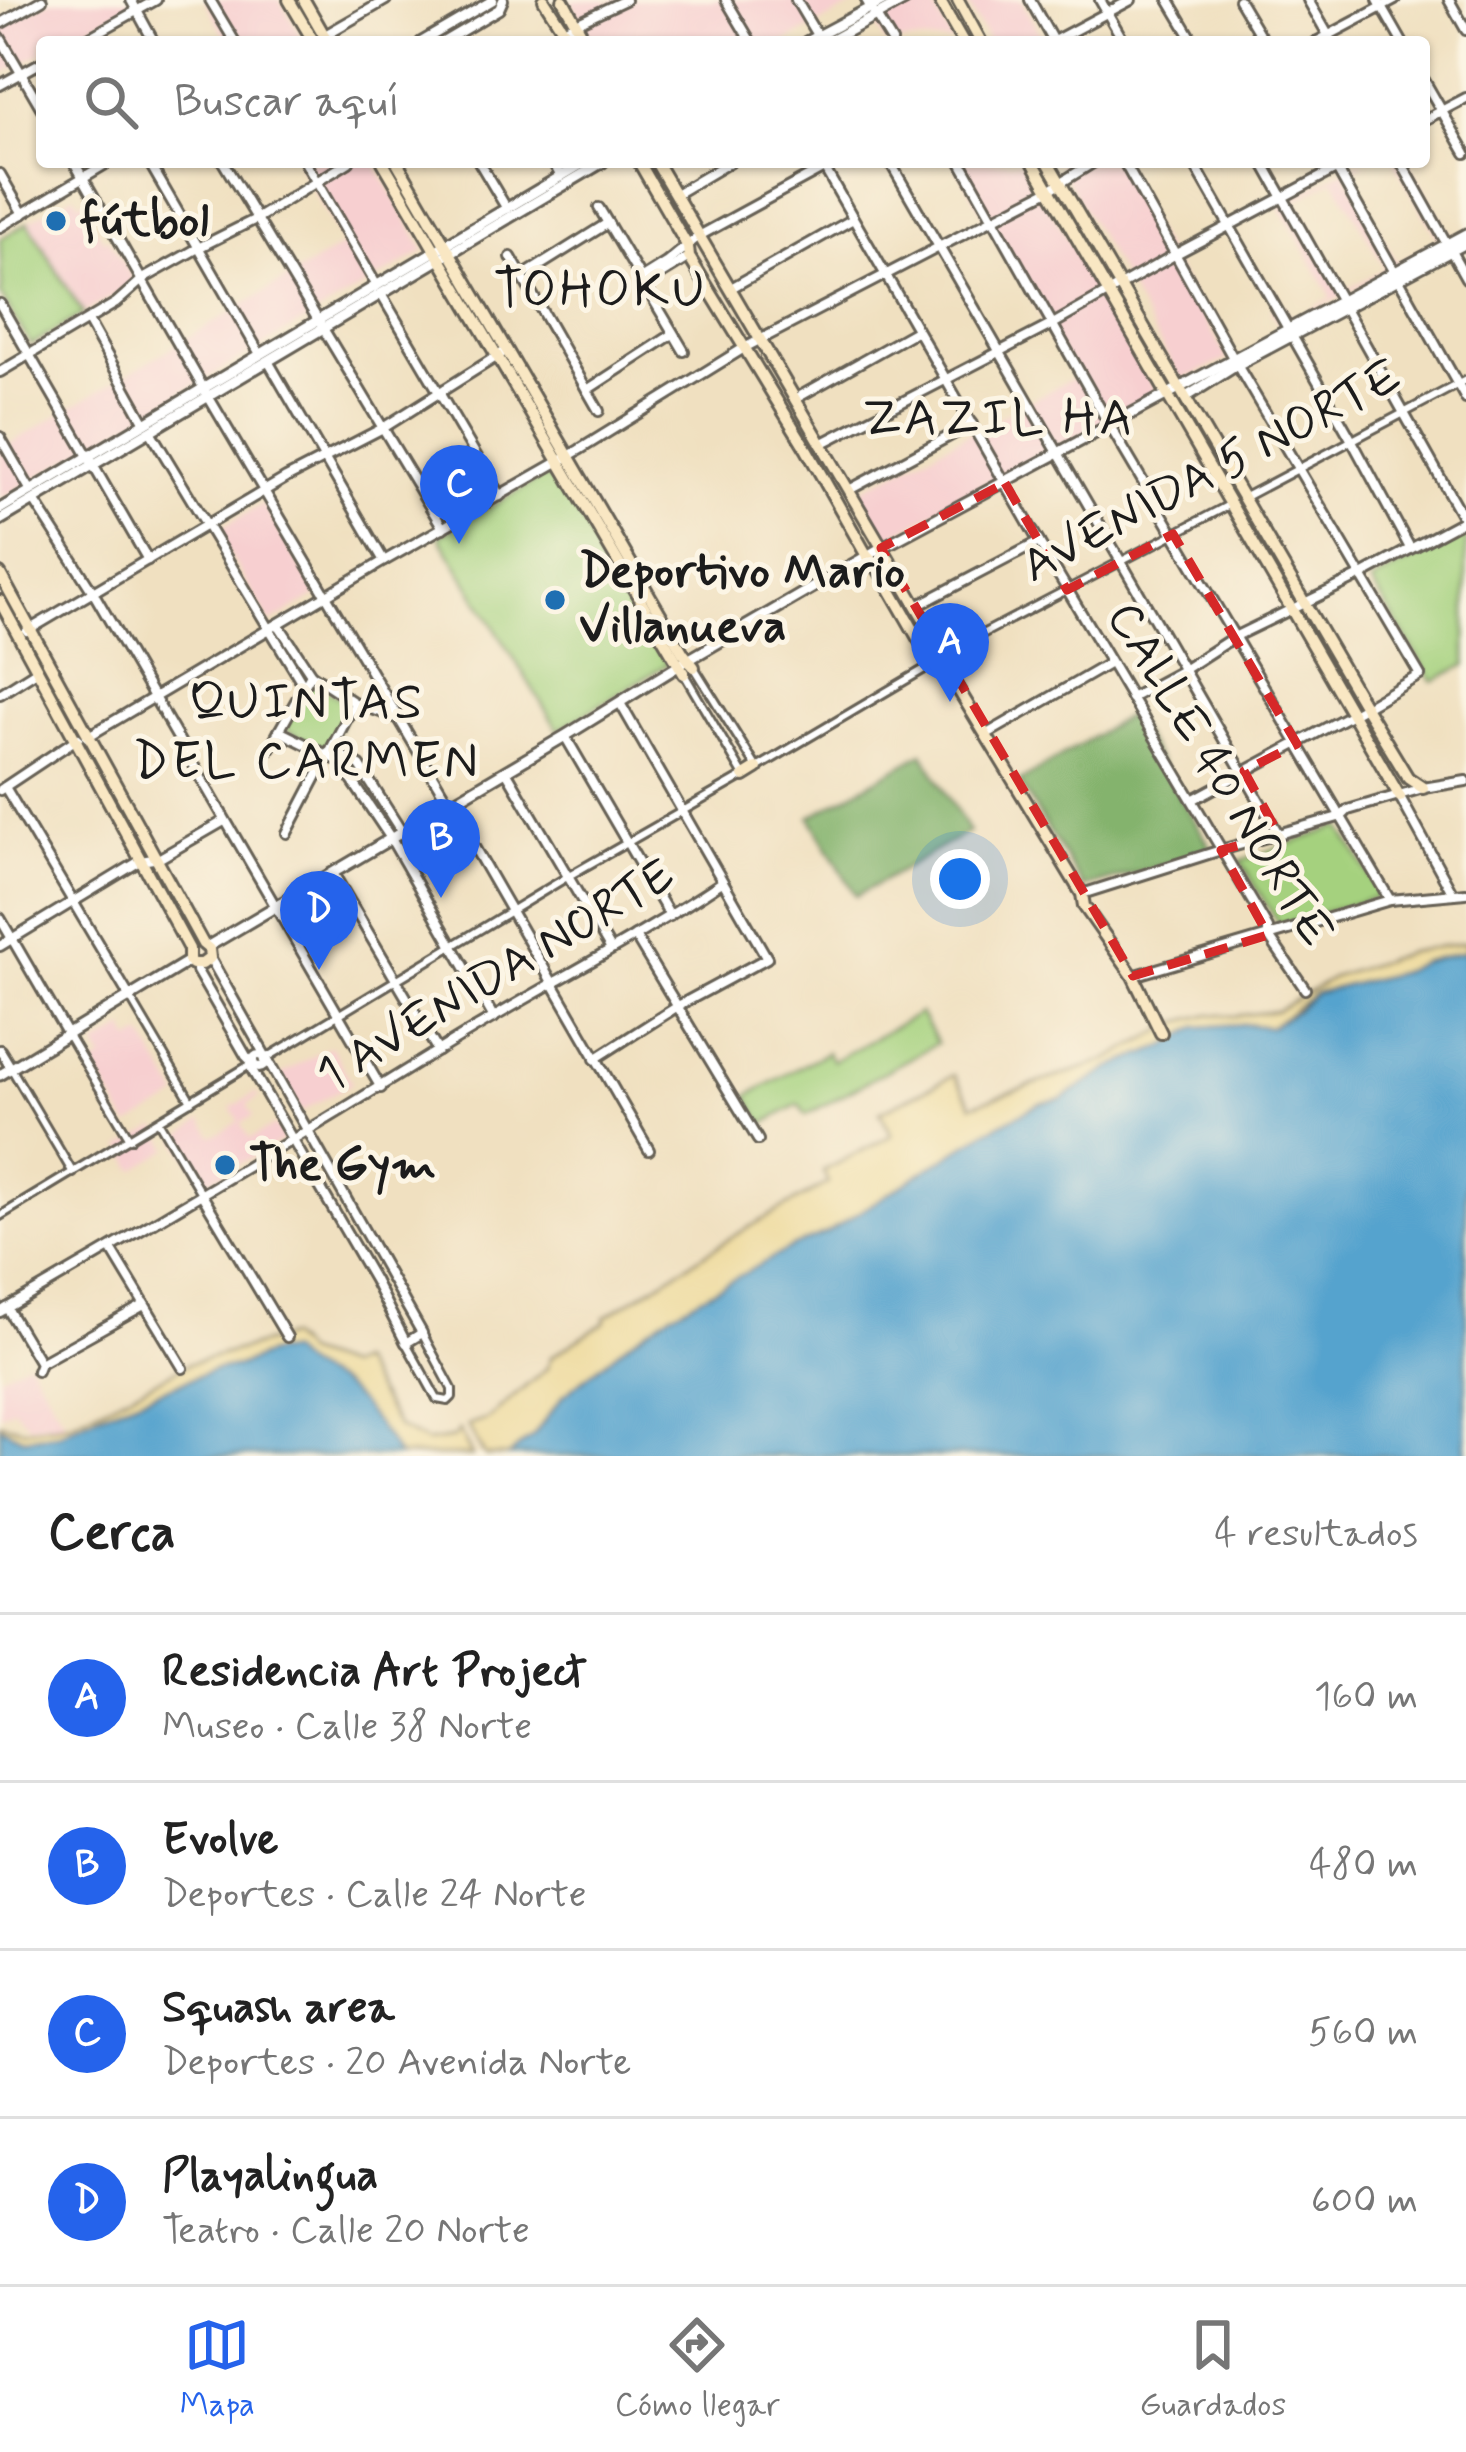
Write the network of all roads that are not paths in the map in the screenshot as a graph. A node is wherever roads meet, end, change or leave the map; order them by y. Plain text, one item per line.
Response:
1 (43, 0) edge
2 (131, 0) edge
3 (157, 0) edge
4 (210, 0) edge
5 (289, 0) edge
6 (304, 0) edge
7 (386, 0) edge
8 (493, 0) edge
9 (503, 0) edge
10 (544, 0) edge
11 (563, 0) edge
12 (625, 0) edge
13 (726, 0) edge
14 (796, 0) edge
15 (905, 0) edge
16 (939, 0) edge
17 (958, 0) edge
18 (1030, 0) edge
19 (1100, 0) edge
20 (1131, 0) edge
21 (1169, 0) edge
22 (1239, 0) edge
23 (1308, 0) edge
24 (1395, 0) edge
25 (1449, 0) edge
26 (1380, 3) edge
27 (887, 4) edge
28 (871, 8) edge
29 (136, 10) junction
30 (1107, 13) junction
31 (0, 24) edge
32 (570, 26) junction
33 (1466, 29) edge
34 (91, 36) edge
35 (151, 36) edge
36 (231, 36) edge
37 (314, 36) edge
38 (316, 36) edge
39 (326, 36) edge
40 (431, 36) edge
41 (453, 36) edge
42 (554, 36) edge
43 (571, 36) edge
44 (580, 36) edge
45 (747, 36) edge
46 (819, 36) edge
47 (828, 36) edge
48 (888, 36) edge
49 (960, 36) edge
50 (978, 36) edge
51 (1050, 36) edge
52 (1064, 36) edge
53 (1120, 36) edge
54 (1190, 36) edge
55 (1260, 36) edge
56 (1328, 36) edge
57 (1334, 36) edge
58 (1399, 36) edge
59 (0, 37) edge
60 (36, 65) edge
61 (20, 73) junction
62 (0, 85) edge
63 (1430, 91) edge
64 (1466, 98) edge
65 (36, 99) edge
66 (1441, 110) junction
67 (1430, 116) edge
68 (1466, 153) edge
69 (78, 168) edge
70 (100, 168) edge
71 (153, 168) edge
72 (227, 168) edge
73 (308, 168) edge
74 (341, 168) edge
75 (387, 168) edge
76 (400, 168) edge
77 (483, 168) edge
78 (556, 168) edge
79 (575, 168) edge
80 (592, 168) edge
81 (642, 168) edge
82 (659, 168) edge
83 (720, 168) edge
84 (818, 168) edge
85 (825, 168) edge
86 (893, 168) edge
87 (964, 168) edge
88 (1038, 168) edge
89 (1050, 168) edge
90 (1084, 168) edge
91 (1127, 168) edge
92 (1196, 168) edge
93 (1266, 168) edge
94 (1330, 168) edge
95 (1337, 168) edge
96 (1404, 168) edge
97 (0, 174) edge
98 (561, 177) junction
99 (85, 178) junction
100 (317, 183) junction
101 (1055, 186) junction
102 (674, 195) junction
103 (1282, 198) junction
104 (599, 208) dead end
105 (507, 209) junction
106 (23, 214) junction
107 (993, 217) junction
108 (853, 219) junction
109 (256, 220) junction
110 (608, 223) junction
111 (1229, 226) junction
112 (0, 227) edge
113 (698, 236) junction
114 (1466, 239) edge
115 (938, 246) junction
116 (200, 247) junction
117 (1449, 248) junction
118 (442, 252) junction
119 (688, 252) junction
120 (1176, 254) junction
121 (512, 257) dead end
122 (885, 273) junction
123 (522, 276) junction
124 (1398, 276) junction
125 (1466, 278) edge
126 (143, 279) junction
127 (644, 281) junction
128 (730, 289) junction
129 (379, 290) junction
130 (1116, 290) junction
131 (0, 304) edge
132 (1344, 305) junction
133 (88, 320) junction
134 (321, 324) junction
135 (1053, 324) junction
136 (916, 331) junction
137 (1290, 333) junction
138 (674, 334) junction
139 (759, 341) junction
140 (745, 348) junction
141 (684, 351) dead end
142 (999, 351) junction
143 (502, 353) junction
144 (29, 355) junction
145 (264, 358) junction
146 (1235, 362) junction
147 (0, 371) edge
148 (947, 378) junction
149 (1462, 382) edge
150 (587, 390) junction
151 (440, 391) junction
152 (206, 392) junction
153 (1178, 396) junction
154 (795, 399) junction
155 (1466, 399) edge
156 (599, 411) dead end
157 (1404, 411) junction
158 (972, 424) junction
159 (148, 427) junction
160 (383, 428) junction
161 (1114, 430) junction
162 (0, 437) edge
163 (1351, 439) junction
164 (821, 444) junction
165 (807, 450) junction
166 (1059, 454) junction
167 (564, 458) junction
168 (323, 459) junction
169 (92, 460) junction
170 (1297, 468) junction
171 (1007, 486) junction
172 (849, 490) junction
173 (264, 491) junction
174 (33, 496) junction
175 (500, 496) junction
176 (1234, 497) junction
177 (0, 508) edge
178 (1465, 519) edge
179 (0, 520) edge
180 (208, 526) junction
181 (442, 528) junction
182 (1173, 534) junction
183 (1039, 542) junction
184 (881, 548) junction
185 (1410, 548) junction
186 (868, 556) junction
187 (148, 560) junction
188 (384, 560) junction
189 (1120, 562) junction
190 (0, 574) edge
191 (1360, 576) junction
192 (1067, 590) junction
193 (93, 592) junction
194 (327, 595) junction
195 (1304, 601) junction
196 (0, 602) edge
197 (917, 606) junction
198 (1290, 608) junction
199 (274, 626) junction
200 (25, 631) junction
201 (1234, 638) junction
202 (944, 654) junction
203 (1110, 663) junction
204 (933, 664) junction
205 (686, 667) junction
206 (38, 670) junction
207 (1183, 670) junction
208 (311, 674) junction
209 (949, 674) junction
210 (304, 686) junction
211 (0, 694) edge
212 (155, 698) junction
213 (1131, 698) junction
214 (355, 703) junction
215 (620, 703) junction
216 (1365, 707) junction
217 (1352, 714) junction
218 (398, 719) junction
219 (279, 731) junction
220 (988, 734) junction
221 (565, 736) junction
222 (81, 739) junction
223 (1297, 744) junction
224 (269, 749) dead end
225 (330, 753) junction
226 (757, 768) junction
227 (506, 771) junction
228 (1244, 771) junction
229 (744, 776) junction
230 (1466, 781) edge
231 (2, 788) edge
232 (1423, 788) junction
233 (1400, 797) junction
234 (1193, 799) junction
235 (449, 805) junction
236 (684, 810) junction
237 (1342, 816) junction
238 (224, 820) junction
239 (401, 831) junction
240 (287, 833) dead end
241 (1279, 835) junction
242 (390, 837) junction
243 (626, 843) junction
244 (1221, 850) junction
245 (156, 859) junction
246 (140, 860) junction
247 (333, 873) junction
248 (567, 877) junction
249 (722, 882) junction
250 (1466, 892) edge
251 (1082, 894) junction
252 (1453, 894) junction
253 (1390, 900) junction
254 (73, 902) junction
255 (278, 912) junction
256 (510, 912) junction
257 (670, 916) junction
258 (0, 918) edge
259 (1268, 935) junction
260 (635, 936) junction
261 (12, 938) junction
262 (0, 946) edge
263 (453, 946) junction
264 (610, 949) junction
265 (208, 952) junction
266 (193, 963) junction
267 (1133, 976) junction
268 (394, 981) junction
269 (554, 983) junction
270 (1305, 989) dead end
271 (129, 996) junction
272 (677, 1006) junction
273 (338, 1015) junction
274 (494, 1018) junction
275 (1161, 1034) dead end
276 (68, 1035) junction
277 (0, 1049) edge
278 (438, 1051) junction
279 (265, 1058) junction
280 (595, 1059) junction
281 (253, 1063) junction
282 (11, 1068) junction
283 (0, 1075) edge
284 (381, 1088) junction
285 (192, 1102) junction
286 (159, 1122) junction
287 (308, 1132) junction
288 (130, 1139) junction
289 (758, 1140) dead end
290 (292, 1141) junction
291 (649, 1150) dead end
292 (73, 1173) junction
293 (202, 1195) junction
294 (0, 1216) edge
295 (111, 1249) junction
296 (378, 1257) junction
297 (365, 1266) junction
298 (387, 1273) junction
299 (374, 1280) junction
300 (399, 1293) junction
301 (0, 1297) edge
302 (384, 1299) junction
303 (144, 1304) junction
304 (3, 1310) edge
305 (422, 1334) junction
306 (287, 1336) dead end
307 (406, 1343) junction
308 (183, 1368) dead end

1 - 31 street
2 - 29 street
3 - 29 street
4 - 36 street
5 - 37 main road
6 - 38 main road
7 - 39 street
8 - 40 street
9 - 41 street
10 - 32 main road
11 - 32 main road
12 - 32 street
13 - 45 street
14 - 46 street
15 - 27 street
16 - 49 main road
17 - 50 main road
18 - 51 street
19 - 30 street
20 - 30 street
21 - 54 street
22 - 55 street
23 - 56 street
24 - 26 street
25 - 33 street
26 - 57 street
26 - 58 street
27 - 28 street
28 - 47 street
28 - 48 street
29 - 34 street
29 - 35 street
30 - 52 street
30 - 53 street
32 - 42 street
32 - 43 main road
32 - 44 main road
59 - 61 street
60 - 61 street
61 - 62 street
61 - 65 street
63 - 66 street
64 - 66 street
66 - 67 street
66 - 68 street
69 - 99 street
70 - 99 street
71 - 116 street
72 - 109 street
73 - 100 street
74 - 100 street
75 - 118 main road
76 - 118 main road
77 - 105 street
78 - 98 street
79 - 98 street
80 - 118 street
81 - 119 main road
82 - 102 main road
83 - 102 street
84 - 113 street
85 - 108 street, CALLE 40 NORTE
86 - 115 street
87 - 107 street
88 - 101 main road
89 - 101 main road
90 - 101 street
91 - 120 street
92 - 111 street
93 - 103 street
94 - 103 street
95 - 124 street
96 - 117 street
97 - 106 street
98 - 105 street
99 - 106 street
99 - 126 street
100 - 109 street
100 - 129 street
101 - 107 street
101 - 130 main road
102 - 113 main road
103 - 111 street
103 - 132 street
104 - 110 street
105 - 118 street
106 - 112 street
107 - 115 street
107 - 135 street
108 - 122 street, CALLE 40 NORTE
108 - 128 street
109 - 116 street
109 - 134 street
110 - 123 street
110 - 127 street
111 - 120 street
111 - 137 street
113 - 119 street
113 - 128 main road
114 - 117 street
115 - 122 street
115 - 142 street
116 - 126 street
116 - 145 street
117 - 124 street
117 - 125 street
118 - 129 street
118 - 143 main road
119 - 127 street
119 - 140 main road
120 - 130 street
120 - 146 street
121 - 123 street
122 - 136 street, CALLE 40 NORTE
122 - 139 street
123 - 150 street
124 - 132 street
124 - 149 street
126 - 133 street
126 - 152 street
127 - 138 street
128 - 139 main road
129 - 134 street
129 - 151 street
130 - 135 street
130 - 153 main road
131 - 144 street
132 - 137 street
132 - 157 street
133 - 144 street
133 - 159 street
134 - 145 street
134 - 160 street
135 - 142 street
135 - 161 street
136 - 148 street, CALLE 40 NORTE
136 - 154 street
137 - 146 street
137 - 163 street
138 - 141 street
138 - 150 street
139 - 140 street
139 - 154 main road
140 - 165 main road
140 - 167 street
142 - 148 street
142 - 166 street
143 - 151 street
143 - 167 main road
144 - 147 street
144 - 169 street
145 - 152 street
145 - 152 street
145 - 168 street
146 - 153 street
146 - 170 street
148 - 158 street, CALLE 40 NORTE
148 - 164 street
149 - 155 street
149 - 157 street, AVENIDA 5 NORTE
150 - 156 street
151 - 160 street
151 - 175 street
152 - 159 street
152 - 173 street
153 - 161 street
153 - 176 main road
154 - 164 main road
157 - 163 street, AVENIDA 5 NORTE
157 - 178 street
158 - 171 street, CALLE 40 NORTE
158 - 172 street
159 - 169 street
159 - 180 street
160 - 168 street
160 - 181 street
161 - 166 street
161 - 182 street
162 - 174 street
163 - 170 street, AVENIDA 5 NORTE
163 - 185 street
164 - 165 main road
164 - 172 main road
165 - 186 main road
166 - 171 street
166 - 189 street
167 - 175 street
167 - 205 main road
168 - 173 street
168 - 188 street
169 - 174 street
169 - 187 street
170 - 176 street, AVENIDA 5 NORTE
170 - 191 street
171 - 183 street, CALLE 40 NORTE
171 - 184 street
172 - 184 main road
173 - 180 street
173 - 194 street
174 - 177 street
174 - 179 street
174 - 193 street
175 - 181 street
176 - 182 street, AVENIDA 5 NORTE
176 - 195 main road
176 - 198 main road
178 - 185 street
180 - 187 street
180 - 199 street
181 - 188 street
182 - 189 street, AVENIDA 5 NORTE
182 - 201 street
183 - 192 street, CALLE 40 NORTE
183 - 197 street
184 - 186 street
184 - 197 main road
185 - 191 street
186 - 204 main road
186 - 205 street
187 - 193 street
188 - 194 street
189 - 192 street, AVENIDA 5 NORTE
189 - 207 street
190 - 200 main road
191 - 195 street
191 - 216 street
192 - 202 street, AVENIDA 5 NORTE
192 - 203 street, CALLE 40 NORTE
193 - 200 street
193 - 212 street
194 - 199 street
194 - 218 street
195 - 198 street
195 - 216 main road
196 - 200 main road
197 - 202 main road
198 - 201 street
198 - 217 main road
199 - 208 street
199 - 210 street
199 - 212 street
200 - 206 main road
200 - 222 main road
201 - 207 street
201 - 223 street
202 - 204 street, AVENIDA 5 NORTE
202 - 209 main road
203 - 213 street, CALLE 40 NORTE
203 - 220 street
204 - 209 main road
204 - 226 street, AVENIDA 5 NORTE
205 - 215 street
205 - 226 street
205 - 229 street
206 - 211 street
206 - 222 main road
207 - 213 street
207 - 228 street
208 - 210 street
208 - 214 street
209 - 220 main road
210 - 219 street
212 - 222 street
212 - 238 street
213 - 234 street, CALLE 40 NORTE
214 - 218 street
214 - 225 street
215 - 221 street
215 - 236 street
216 - 217 street
216 - 232 main road
217 - 223 street
217 - 233 main road
218 - 235 street
219 - 224 street
219 - 225 street
220 - 251 main road
221 - 227 street
221 - 243 street
222 - 231 street
222 - 245 main road
222 - 246 main road
223 - 228 street
223 - 237 street
225 - 239 street
225 - 240 street
225 - 242 street
226 - 229 main road, AVENIDA 5 NORTE
227 - 235 street
227 - 248 street
228 - 234 street
228 - 241 street
229 - 236 street
230 - 232 street
231 - 254 street
232 - 233 street
233 - 237 street
233 - 252 street
234 - 244 street, CALLE 40 NORTE
235 - 239 street
235 - 256 street
236 - 243 street
236 - 249 street
237 - 241 street
237 - 253 street
238 - 245 street
238 - 255 street
239 - 242 street
241 - 244 street
242 - 247 street
242 - 263 street
243 - 248 street
243 - 257 street
244 - 251 street
244 - 259 street, CALLE 40 NORTE
245 - 246 street
245 - 265 main road
246 - 254 street
246 - 266 main road
247 - 255 street
247 - 268 street
248 - 256 street
248 - 264 street
249 - 257 street, 1 AVENIDA NORTE
249 - 272 street
250 - 252 street
251 - 267 main road
252 - 253 street
253 - 259 street
254 - 261 street
254 - 271 street
255 - 265 street
255 - 273 street
256 - 263 street
256 - 269 street
257 - 260 street, 1 AVENIDA NORTE
258 - 261 street
259 - 267 street
259 - 270 street, CALLE 40 NORTE
260 - 264 street, 1 AVENIDA NORTE
260 - 272 street
261 - 262 street
261 - 276 street
263 - 268 street
263 - 274 street
264 - 269 street, 1 AVENIDA NORTE
265 - 266 main road
265 - 279 street
266 - 271 street
266 - 281 street
267 - 275 main road
268 - 273 street
268 - 278 street
269 - 274 street, 1 AVENIDA NORTE
269 - 280 street
271 - 276 street
271 - 285 street
272 - 280 street
272 - 289 street
273 - 279 street
273 - 284 street
274 - 278 street, 1 AVENIDA NORTE
276 - 282 street
276 - 288 street
277 - 282 street
278 - 284 street, 1 AVENIDA NORTE
279 - 281 street
279 - 287 street
280 - 291 street
281 - 285 street
281 - 290 street
282 - 283 street
282 - 292 street
284 - 287 street, 1 AVENIDA NORTE
285 - 286 street
286 - 288 street
286 - 293 street
287 - 290 street, 1 AVENIDA NORTE
287 - 296 street
288 - 292 street
290 - 293 street, 1 AVENIDA NORTE
290 - 297 street
292 - 294 street
293 - 295 street, 1 AVENIDA NORTE
293 - 306 street
295 - 303 street
295 - 304 street, 1 AVENIDA NORTE
296 - 297 street
296 - 298 street
297 - 299 street
298 - 299 street
298 - 300 street
299 - 302 street
300 - 302 street
300 - 305 street
301 - 304 street
302 - 307 street
303 - 304 street
303 - 308 street
305 - 307 street
305 - 307 street

